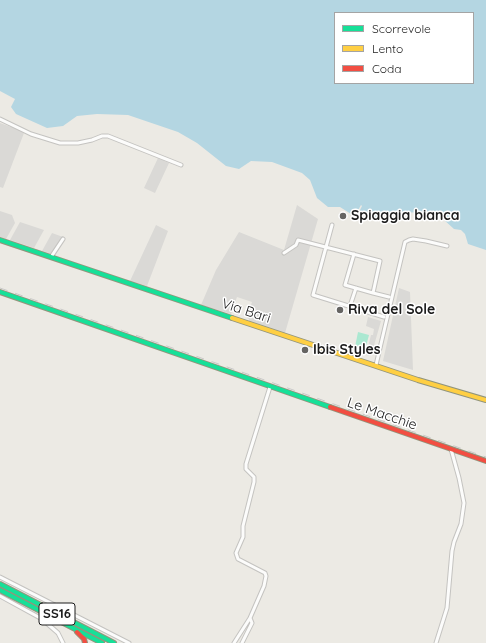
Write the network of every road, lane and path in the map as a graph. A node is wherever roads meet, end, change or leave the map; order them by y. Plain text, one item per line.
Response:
1 (0, 119) edge
2 (181, 165) dead end
3 (332, 225) dead end
4 (63, 239) dead end
5 (0, 240) edge
6 (447, 246) dead end
7 (326, 247) junction
8 (284, 253) dead end
9 (354, 254) junction
10 (51, 257) junction
11 (356, 288) junction
12 (0, 292) edge
13 (373, 293) junction
14 (389, 297) dead end
15 (350, 306) junction
16 (384, 317) dead end
17 (376, 365) junction
18 (270, 387) junction
19 (486, 400) edge
20 (451, 450) junction
21 (486, 461) edge
22 (0, 577) edge
23 (0, 584) edge
24 (0, 590) edge
25 (0, 596) edge
26 (250, 618) junction
27 (72, 627) junction
28 (63, 643) edge
29 (85, 643) edge
30 (102, 643) edge
31 (114, 643) edge
32 (130, 643) edge
33 (234, 643) edge
34 (242, 643) edge
35 (436, 643) edge

1 - 2 street
3 - 7 street
4 - 10 street
5 - 10 main road, Via Bari
6 - 17 street
7 - 8 street
7 - 9 street
7 - 15 street
9 - 11 street
9 - 13 street
10 - 17 main road, Via Bari
11 - 13 street
11 - 15 street
12 - 18 main road, Le Macchie
13 - 14 street
15 - 16 street
17 - 19 main road, Via Bari
18 - 20 main road, Le Macchie
18 - 26 street
20 - 21 main road, Le Macchie
20 - 35 street
22 - 32 street
23 - 31 main road, SS16
24 - 27 main road, SS16
25 - 28 street
26 - 33 street
26 - 34 street
27 - 29 main road
27 - 30 main road, SS16

